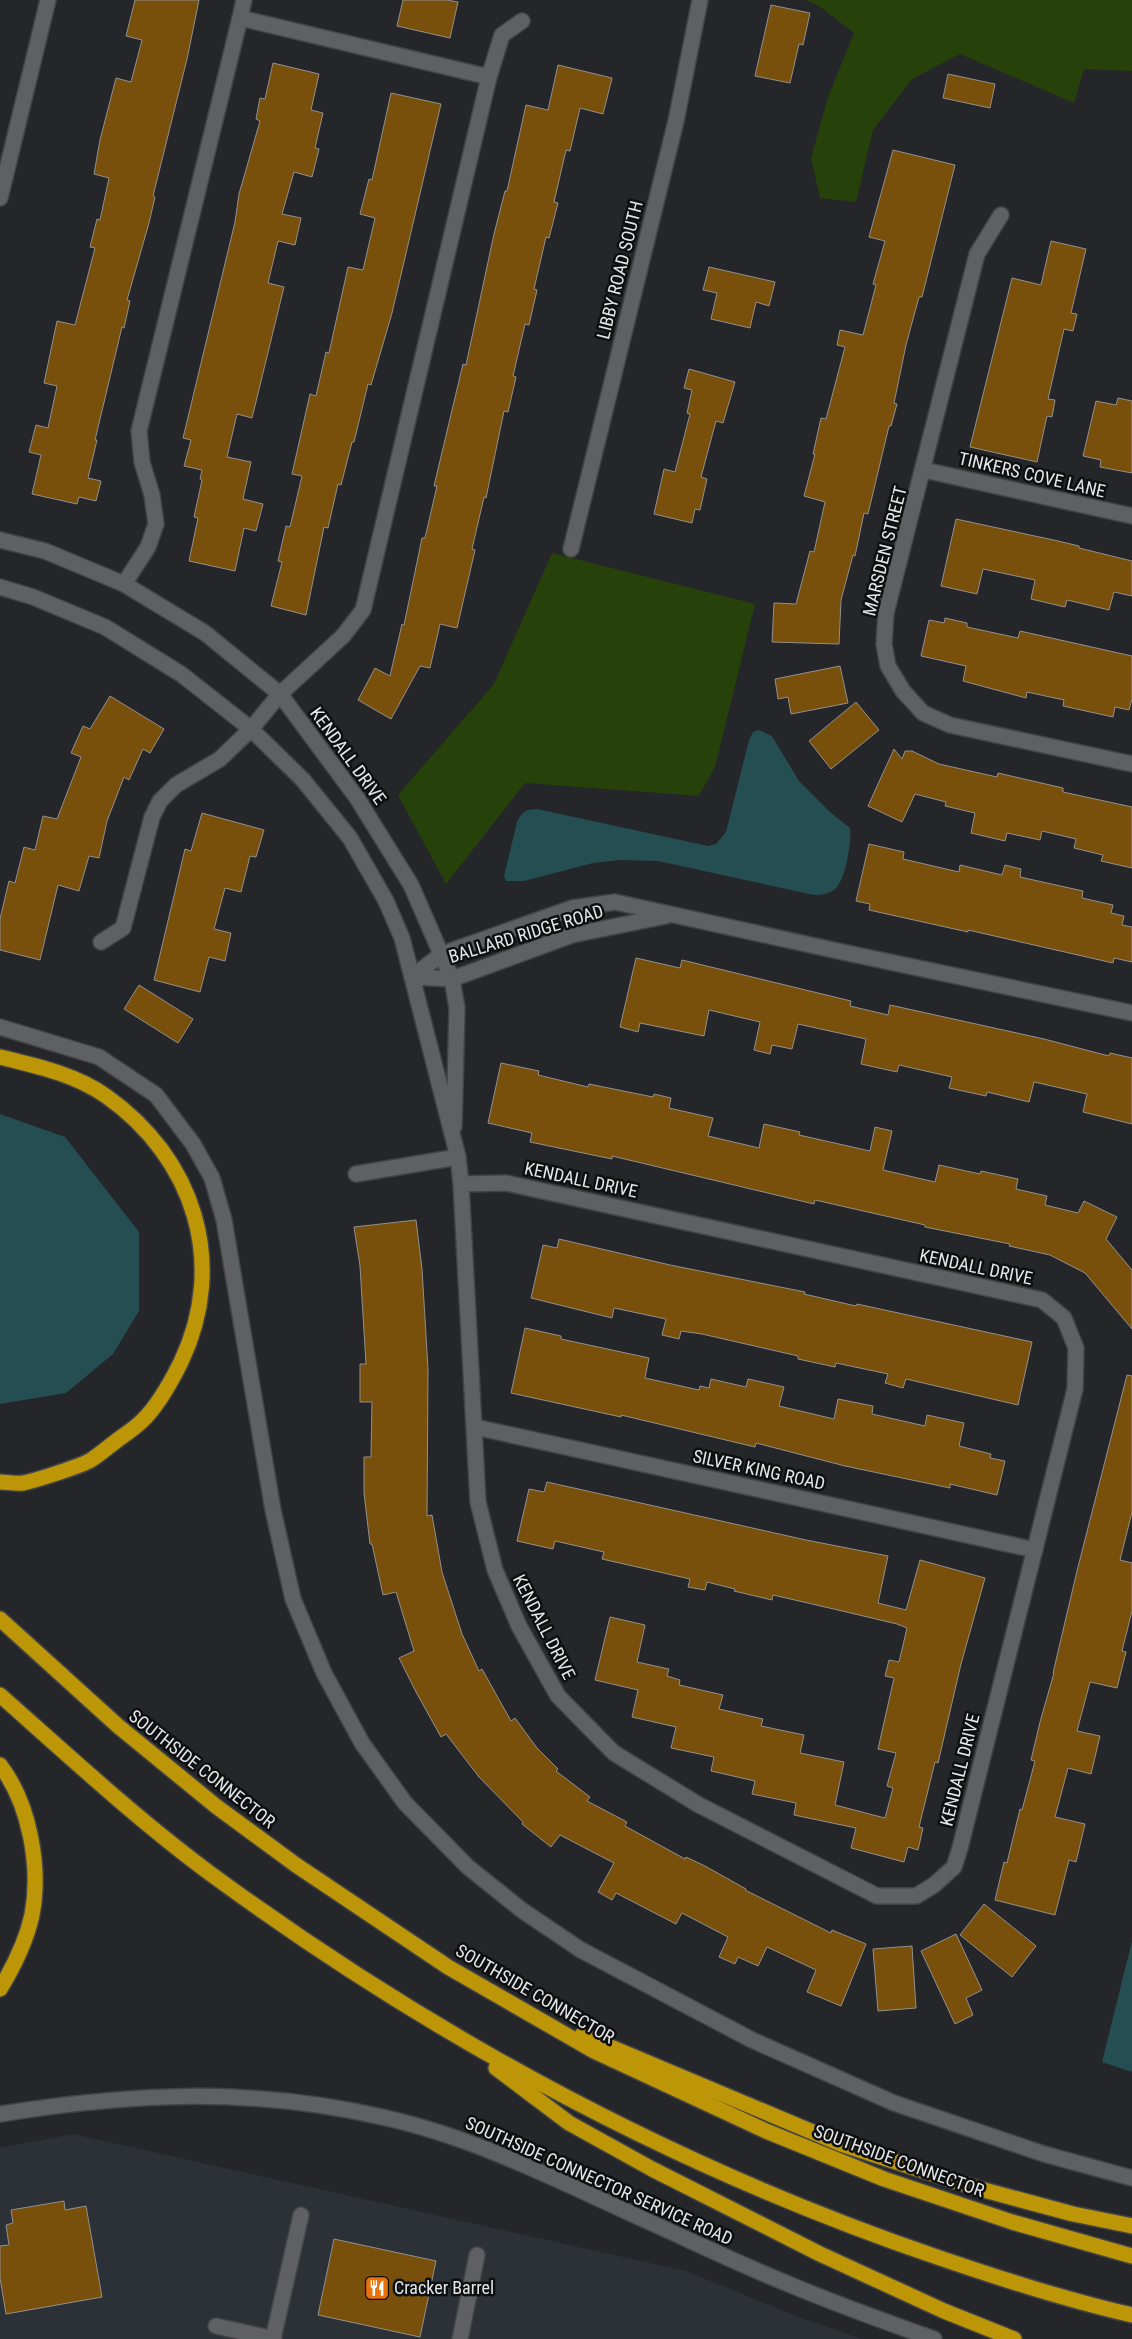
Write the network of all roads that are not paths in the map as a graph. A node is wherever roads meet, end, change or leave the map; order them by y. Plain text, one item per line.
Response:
1 (48, 0) edge
2 (244, 0) edge
3 (700, 0) edge
4 (240, 18) junction
5 (522, 21) dead end
6 (489, 77) junction
7 (0, 198) edge
8 (1002, 215) dead end
9 (924, 470) junction
10 (1132, 516) edge
11 (0, 540) edge
12 (572, 548) dead end
13 (124, 584) junction
14 (0, 587) edge
15 (280, 694) junction
16 (251, 729) junction
17 (1132, 764) edge
18 (672, 915) junction
19 (101, 942) dead end
20 (442, 954) junction
21 (412, 977) junction
22 (452, 979) junction
23 (1132, 1013) edge
24 (0, 1027) edge
25 (0, 1058) edge
26 (0, 1064) edge
27 (29, 1065) junction
28 (456, 1152) junction
29 (356, 1174) dead end
30 (462, 1184) junction
31 (475, 1427) junction
32 (0, 1482) edge
33 (1035, 1550) junction
34 (0, 1619) edge
35 (0, 1695) edge
36 (0, 1765) edge
37 (0, 1989) edge
38 (522, 2009) junction
39 (451, 2034) junction
40 (0, 2114) edge
41 (1132, 2178) edge
42 (301, 2214) dead end
43 (1132, 2226) edge
44 (477, 2255) dead end
45 (1132, 2256) edge
46 (1132, 2315) edge
47 (216, 2326) dead end
48 (274, 2339) edge
49 (460, 2339) edge
50 (934, 2339) edge
51 (1014, 2339) edge

1 - 7 street
2 - 4 street
3 - 12 street, LIBBY ROAD SOUTH
4 - 6 street
4 - 13 street
5 - 6 street
6 - 15 street
8 - 9 street, MARSDEN STREET
9 - 10 street, TINKERS COVE LANE
9 - 17 street, MARSDEN STREET
11 - 13 street, KENDALL DRIVE
13 - 15 street, KENDALL DRIVE
14 - 16 street, KENDALL DRIVE
15 - 16 street
15 - 20 street, KENDALL DRIVE
16 - 19 street
16 - 21 street, KENDALL DRIVE
18 - 20 street, BALLARD RIDGE ROAD
18 - 22 street, BALLARD RIDGE ROAD
18 - 23 street
20 - 21 street, BALLARD RIDGE ROAD
20 - 22 street, KENDALL DRIVE
21 - 22 street, BALLARD RIDGE ROAD
21 - 28 street, KENDALL DRIVE
22 - 28 street, KENDALL DRIVE
24 - 41 street
25 - 27 highway
26 - 27 highway
27 - 32 highway
28 - 29 street
28 - 30 street, KENDALL DRIVE
30 - 31 street, KENDALL DRIVE
30 - 33 street, KENDALL DRIVE
31 - 33 street, SILVER KING ROAD
31 - 33 street, KENDALL DRIVE
34 - 38 highway, SOUTHSIDE CONNECTOR
35 - 39 highway
36 - 37 highway
38 - 43 highway
38 - 45 highway, SOUTHSIDE CONNECTOR
39 - 46 highway
39 - 51 highway
40 - 50 street, SOUTHSIDE CONNECTOR SERVICE ROAD
42 - 48 street
44 - 49 street
47 - 48 street

